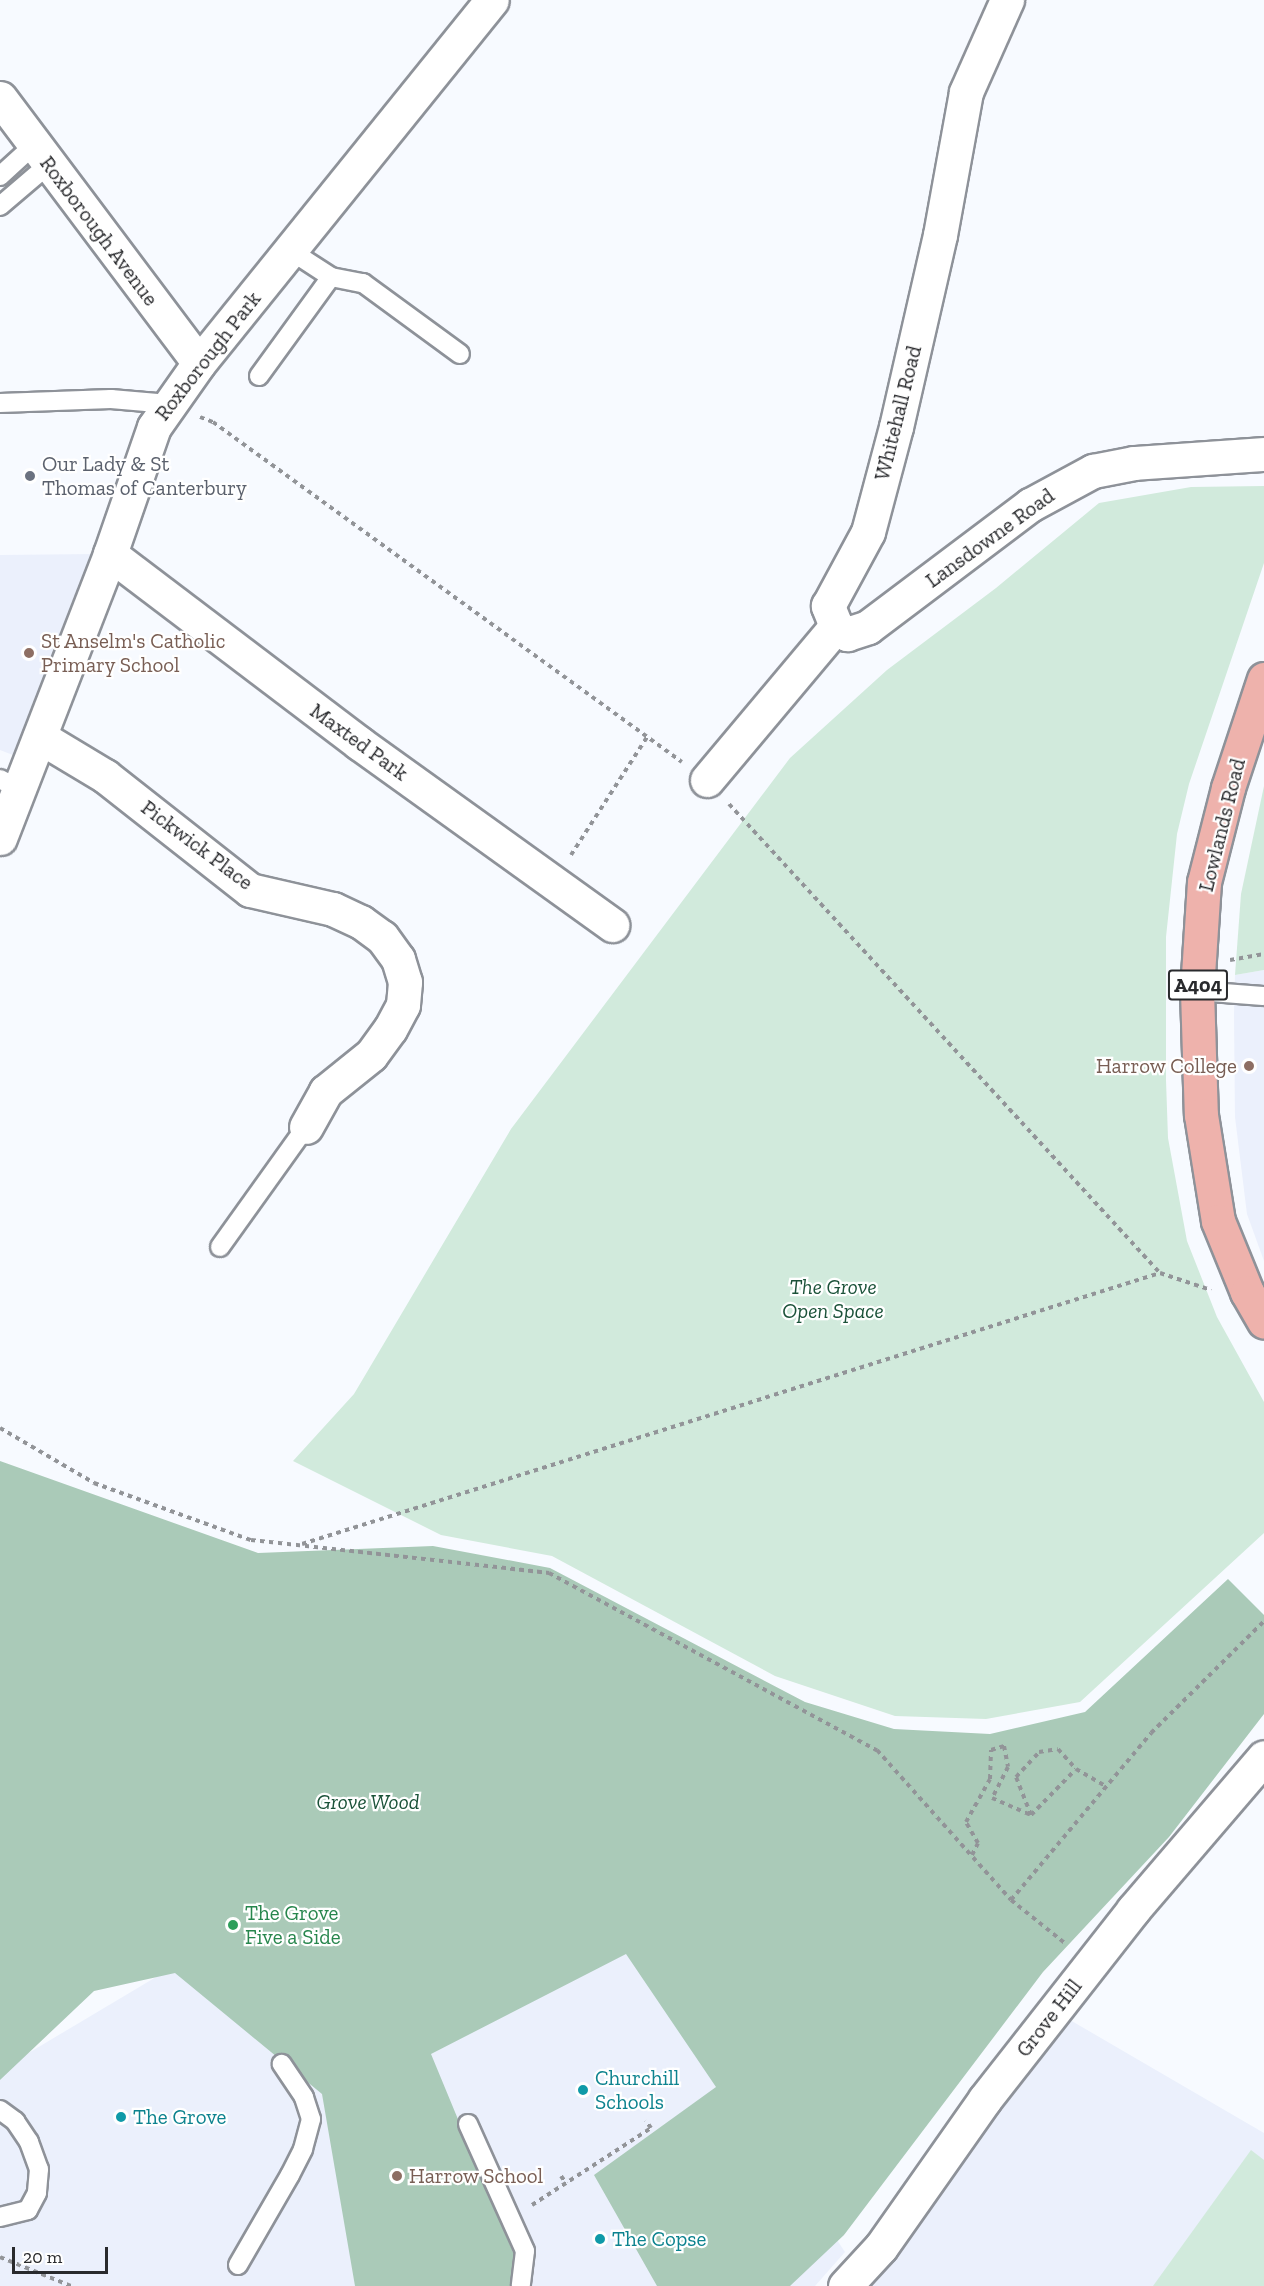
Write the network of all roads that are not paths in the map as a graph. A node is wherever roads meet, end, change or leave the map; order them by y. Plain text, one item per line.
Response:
1 (492, 0) edge
2 (1007, 0) edge
3 (0, 98) edge
4 (41, 156) junction
5 (0, 176) edge
6 (0, 207) edge
7 (291, 251) junction
8 (331, 277) junction
9 (460, 354) dead end
10 (199, 363) junction
11 (259, 376) dead end
12 (0, 403) edge
13 (169, 404) junction
14 (1264, 454) edge
15 (110, 554) junction
16 (836, 626) junction
17 (1264, 680) edge
18 (40, 737) junction
19 (707, 780) road end
20 (9, 784) edge
21 (0, 838) edge
22 (612, 925) dead end
23 (1197, 990) junction
24 (1264, 996) edge
25 (306, 1127) joint
26 (220, 1246) dead end
27 (1264, 1322) edge
28 (1264, 1757) edge
29 (282, 2064) dead end
30 (0, 2110) edge
31 (468, 2124) dead end
32 (0, 2217) edge
33 (238, 2265) dead end
34 (521, 2286) edge
35 (845, 2286) edge

1 - 7 street, Roxborough Park
2 - 16 street, Whitehall Road
3 - 4 street, Roxborough Avenue
4 - 5 lane
4 - 6 lane
4 - 10 street, Roxborough Avenue
7 - 8 lane
7 - 10 street, Roxborough Park
8 - 9 lane
8 - 11 lane
10 - 13 street, Roxborough Park
12 - 13 lane
13 - 15 street, Roxborough Park
14 - 16 street, Lansdowne Road
15 - 18 street, Roxborough Park
15 - 22 street, Maxted Park
16 - 19 street
17 - 23 main road, Lowlands Road / A404
18 - 20 street, Roxborough Park
18 - 25 street, Pickwick Place
20 - 21 street, Roxborough Park
23 - 24 lane
23 - 27 main road, Lowlands Road / A404
25 - 26 lane
28 - 35 street, Grove Hill
29 - 33 lane
30 - 32 lane
31 - 34 lane

